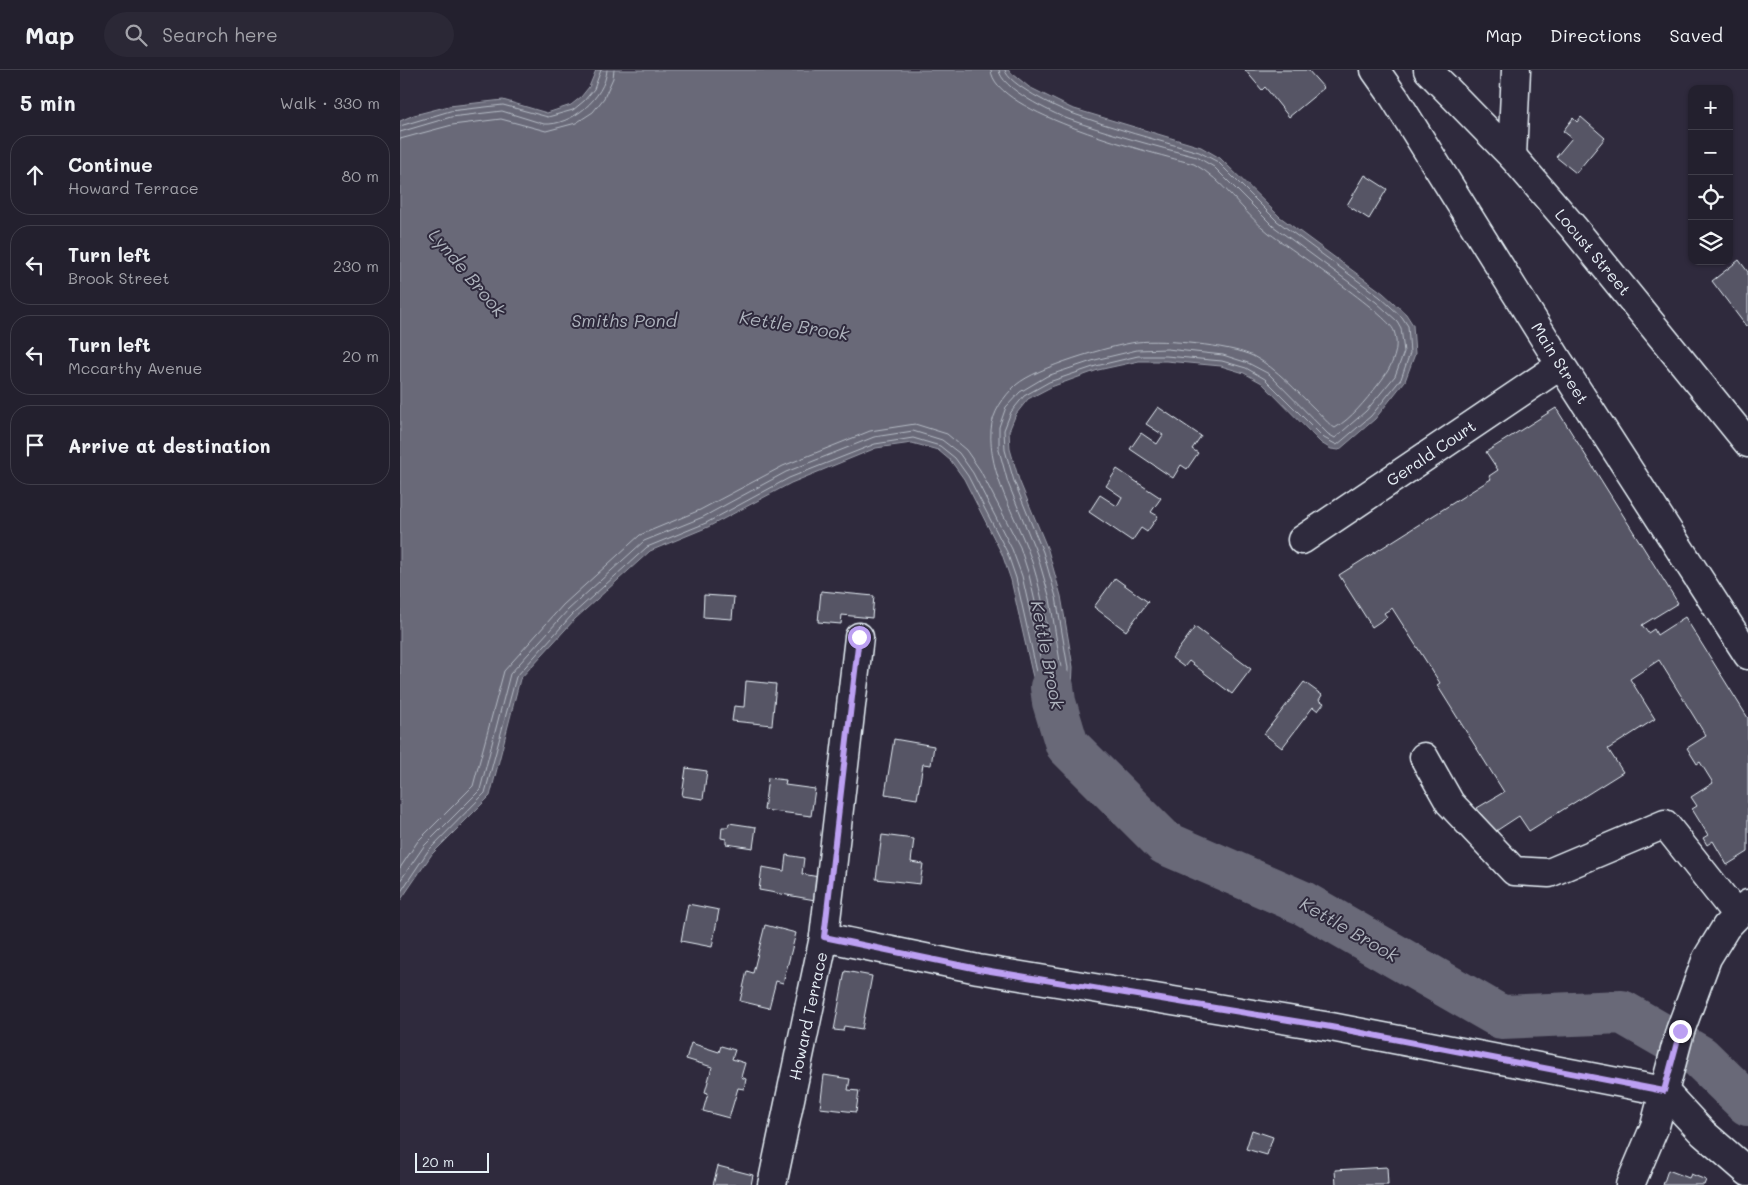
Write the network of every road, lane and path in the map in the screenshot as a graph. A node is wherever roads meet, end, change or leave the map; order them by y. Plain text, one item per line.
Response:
1 (1375, 70) edge
2 (1428, 70) edge
3 (1516, 70) edge
4 (1512, 156) junction
5 (1561, 365) junction
6 (1748, 443) edge
7 (1302, 540) dead end
8 (859, 637) dead end
9 (1748, 655) edge
10 (1424, 757) dead end
11 (1743, 910) edge
12 (824, 937) junction
13 (1667, 1079) junction
14 (1748, 1172) edge
15 (772, 1185) edge
16 (1630, 1185) edge

1 - 5 main road, Main Street
2 - 4 main road, Locust Street
3 - 4 main road
4 - 6 main road, Locust Street
5 - 7 main road, Gerald Court
5 - 9 main road, Main Street
8 - 12 main road, Howard Terrace
10 - 11 main road
11 - 13 main road
12 - 13 main road
12 - 15 main road, Howard Terrace
13 - 14 main road
13 - 16 main road

